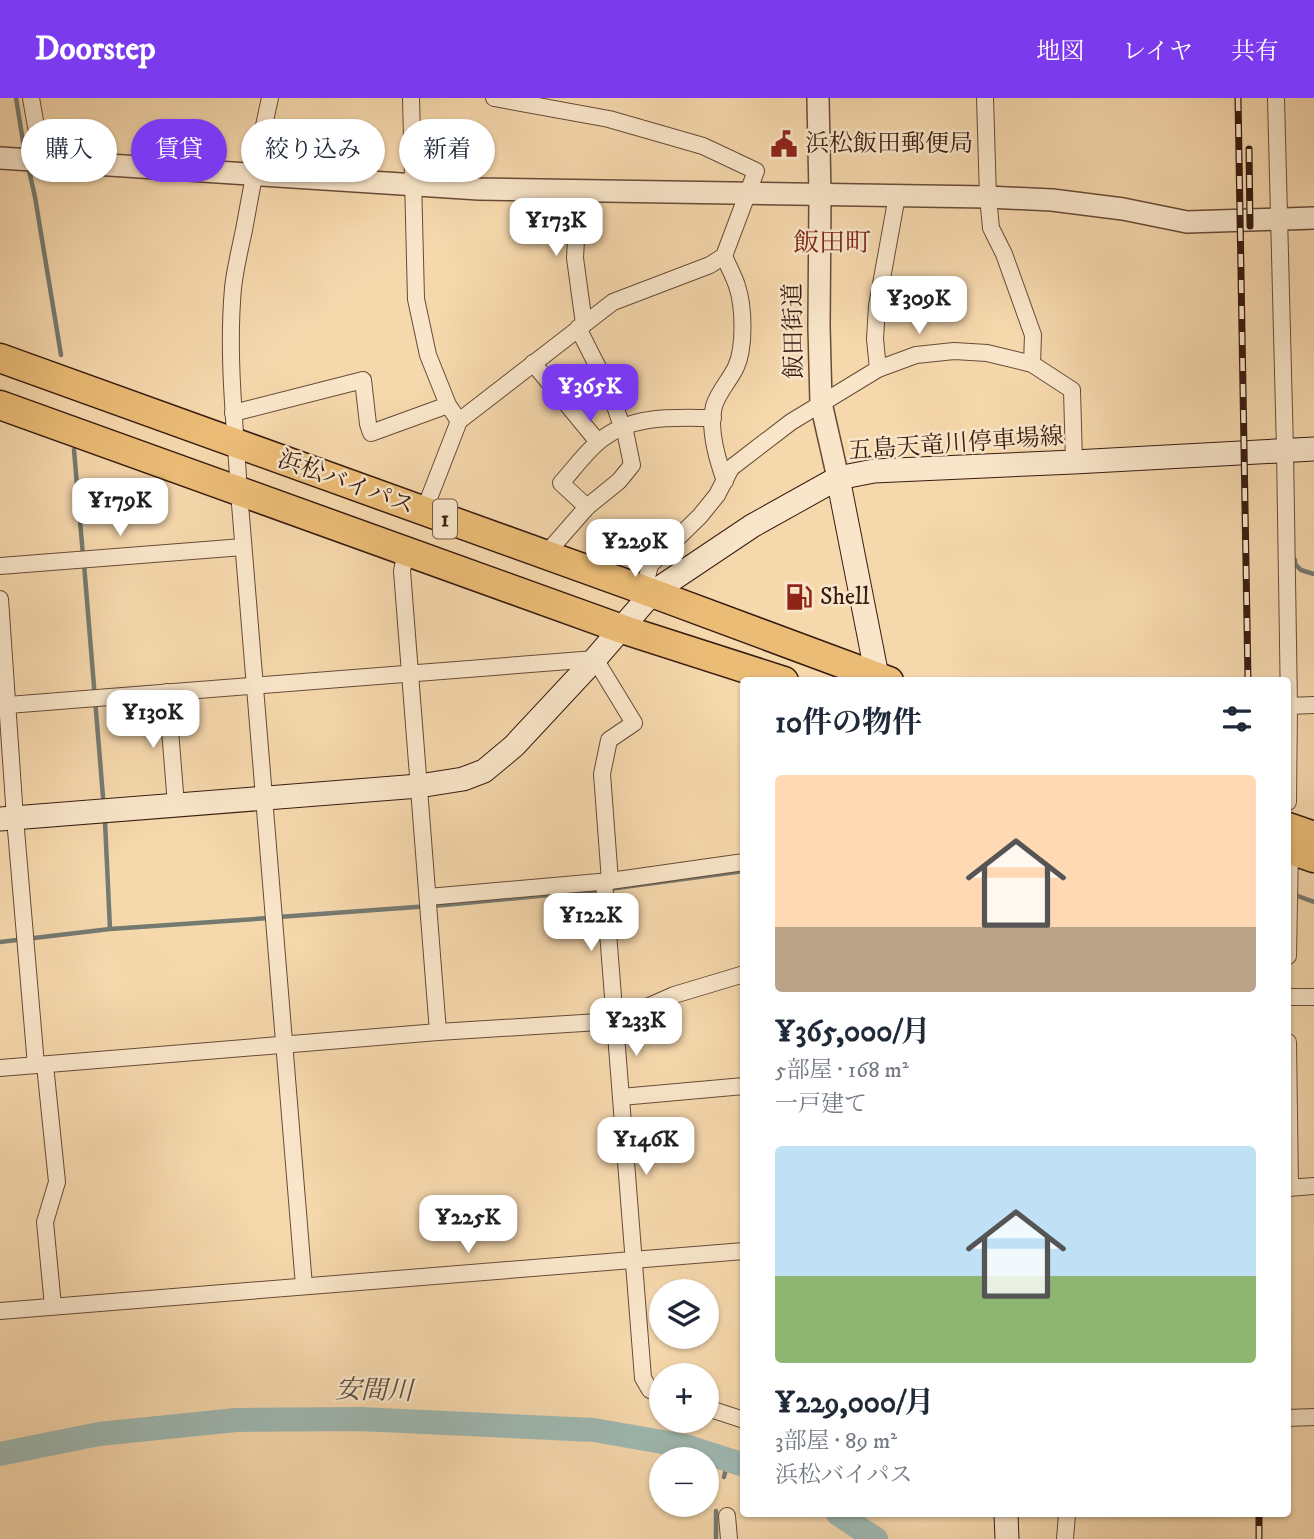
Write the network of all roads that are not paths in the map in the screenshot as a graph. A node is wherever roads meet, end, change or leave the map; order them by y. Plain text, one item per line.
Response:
1 (31, 98) edge
2 (270, 98) edge
3 (411, 98) edge
4 (494, 98) edge
5 (818, 98) edge
6 (985, 98) edge
7 (1276, 98) edge
8 (35, 119) edge
9 (265, 119) edge
10 (0, 158) edge
11 (21, 160) edge
12 (117, 166) edge
13 (241, 174) edge
14 (252, 182) edge
15 (365, 182) edge
16 (413, 185) junction
17 (579, 191) junction
18 (747, 193) junction
19 (820, 195) junction
20 (897, 196) junction
21 (988, 197) junction
22 (1314, 218) edge
23 (1280, 219) junction
24 (724, 256) junction
25 (581, 326) junction
26 (0, 358) edge
27 (533, 363) junction
28 (1032, 364) junction
29 (878, 369) junction
30 (821, 402) junction
31 (0, 405) edge
32 (448, 405) junction
33 (233, 413) junction
34 (713, 418) junction
35 (460, 421) junction
36 (623, 427) junction
37 (598, 442) junction
38 (237, 444) junction
39 (1314, 449) edge
40 (1285, 450) junction
41 (1074, 462) junction
42 (838, 478) junction
43 (725, 481) junction
44 (239, 492) junction
45 (587, 507) junction
46 (424, 511) junction
47 (243, 547) junction
48 (407, 551) junction
49 (545, 555) junction
50 (0, 566) edge
51 (648, 592) junction
52 (0, 599) edge
53 (622, 629) junction
54 (595, 659) junction
55 (410, 672) junction
56 (772, 677) edge
57 (876, 677) edge
58 (881, 677) edge
59 (1288, 677) edge
60 (254, 685) junction
61 (167, 692) junction
62 (8, 705) junction
63 (1314, 705) edge
64 (1291, 706) edge
65 (419, 786) junction
66 (264, 797) junction
67 (176, 805) junction
68 (8, 819) edge
69 (1314, 836) edge
70 (1295, 846) edge
71 (740, 863) edge
72 (607, 882) junction
73 (428, 897) junction
74 (1291, 909) edge
75 (740, 975) edge
76 (1291, 997) edge
77 (1314, 997) edge
78 (615, 1021) junction
79 (438, 1032) junction
80 (284, 1044) junction
81 (40, 1065) junction
82 (0, 1068) edge
83 (740, 1086) edge
84 (621, 1097) junction
85 (1314, 1186) edge
86 (1291, 1188) edge
87 (740, 1251) edge
88 (635, 1261) junction
89 (303, 1286) junction
90 (53, 1306) junction
91 (0, 1311) edge
92 (649, 1388) edge
93 (719, 1412) edge
94 (1314, 1417) edge
95 (1291, 1418) edge
96 (740, 1419) edge
97 (727, 1516) dead end
98 (1006, 1517) edge
99 (1067, 1517) edge
100 (729, 1539) edge
101 (1007, 1539) edge
102 (1065, 1539) edge

1 - 8 street
2 - 9 street
3 - 16 street
4 - 18 street
5 - 19 street, 飯田街道
6 - 21 street
7 - 23 street
10 - 11 street
12 - 13 street
14 - 33 street
15 - 16 street
16 - 17 street
16 - 32 street
17 - 18 street
17 - 25 street
18 - 19 street
18 - 24 street
19 - 20 street
19 - 30 street, 飯田街道
20 - 21 street
20 - 29 street
21 - 23 street
21 - 28 street
22 - 23 street
23 - 40 street
24 - 25 street
24 - 34 street
25 - 27 street
25 - 36 street
26 - 38 highway, 浜松バイパス / 1
27 - 35 street
27 - 37 street
28 - 29 street
28 - 41 street
29 - 30 street
30 - 42 street, 飯田街道
30 - 43 street
31 - 44 highway, 浜松バイパス / 1
32 - 33 street
32 - 35 street
33 - 38 street
34 - 36 street
34 - 43 street
35 - 46 street
36 - 37 street
36 - 45 street
37 - 45 street
38 - 44 street
38 - 46 highway, 浜松バイパス / 1
39 - 40 main road, 五島天竜川停車場線
40 - 41 main road, 五島天竜川停車場線
40 - 59 street
41 - 42 main road, 五島天竜川停車場線
42 - 51 main road, 五島天竜川停車場線
42 - 58 main road
43 - 51 street
44 - 47 street
44 - 48 highway, 浜松バイパス / 1
45 - 49 street
46 - 49 highway, 浜松バイパス / 1
47 - 50 street
47 - 60 street
48 - 53 highway, 浜松バイパス / 1
48 - 55 street
49 - 51 highway, 浜松バイパス / 1
51 - 53 main road, 五島天竜川停車場線
51 - 57 highway, 浜松バイパス / 1
52 - 62 street
53 - 54 main road, 五島天竜川停車場線
53 - 56 highway, 浜松バイパス / 1
54 - 55 street
54 - 65 main road, 五島天竜川停車場線
54 - 72 street
55 - 60 street
55 - 65 street
60 - 61 street
60 - 66 street
61 - 62 street
61 - 67 street
62 - 68 street
63 - 64 street
65 - 66 main road, 五島天竜川停車場線
65 - 73 street
66 - 67 main road, 五島天竜川停車場線
66 - 80 street
67 - 68 main road, 五島天竜川停車場線
68 - 81 street
69 - 70 highway
70 - 74 street
71 - 72 street
72 - 73 street
72 - 78 street
73 - 79 street
75 - 78 street
76 - 77 street
78 - 79 street
78 - 84 street
79 - 80 street
80 - 81 street
80 - 89 street
81 - 82 street
81 - 90 street
83 - 84 street
84 - 88 street
85 - 86 street
87 - 88 street
88 - 89 street
88 - 92 street
89 - 90 street
90 - 91 street
93 - 96 street
94 - 95 street
97 - 100 street
98 - 101 main road
99 - 102 street

